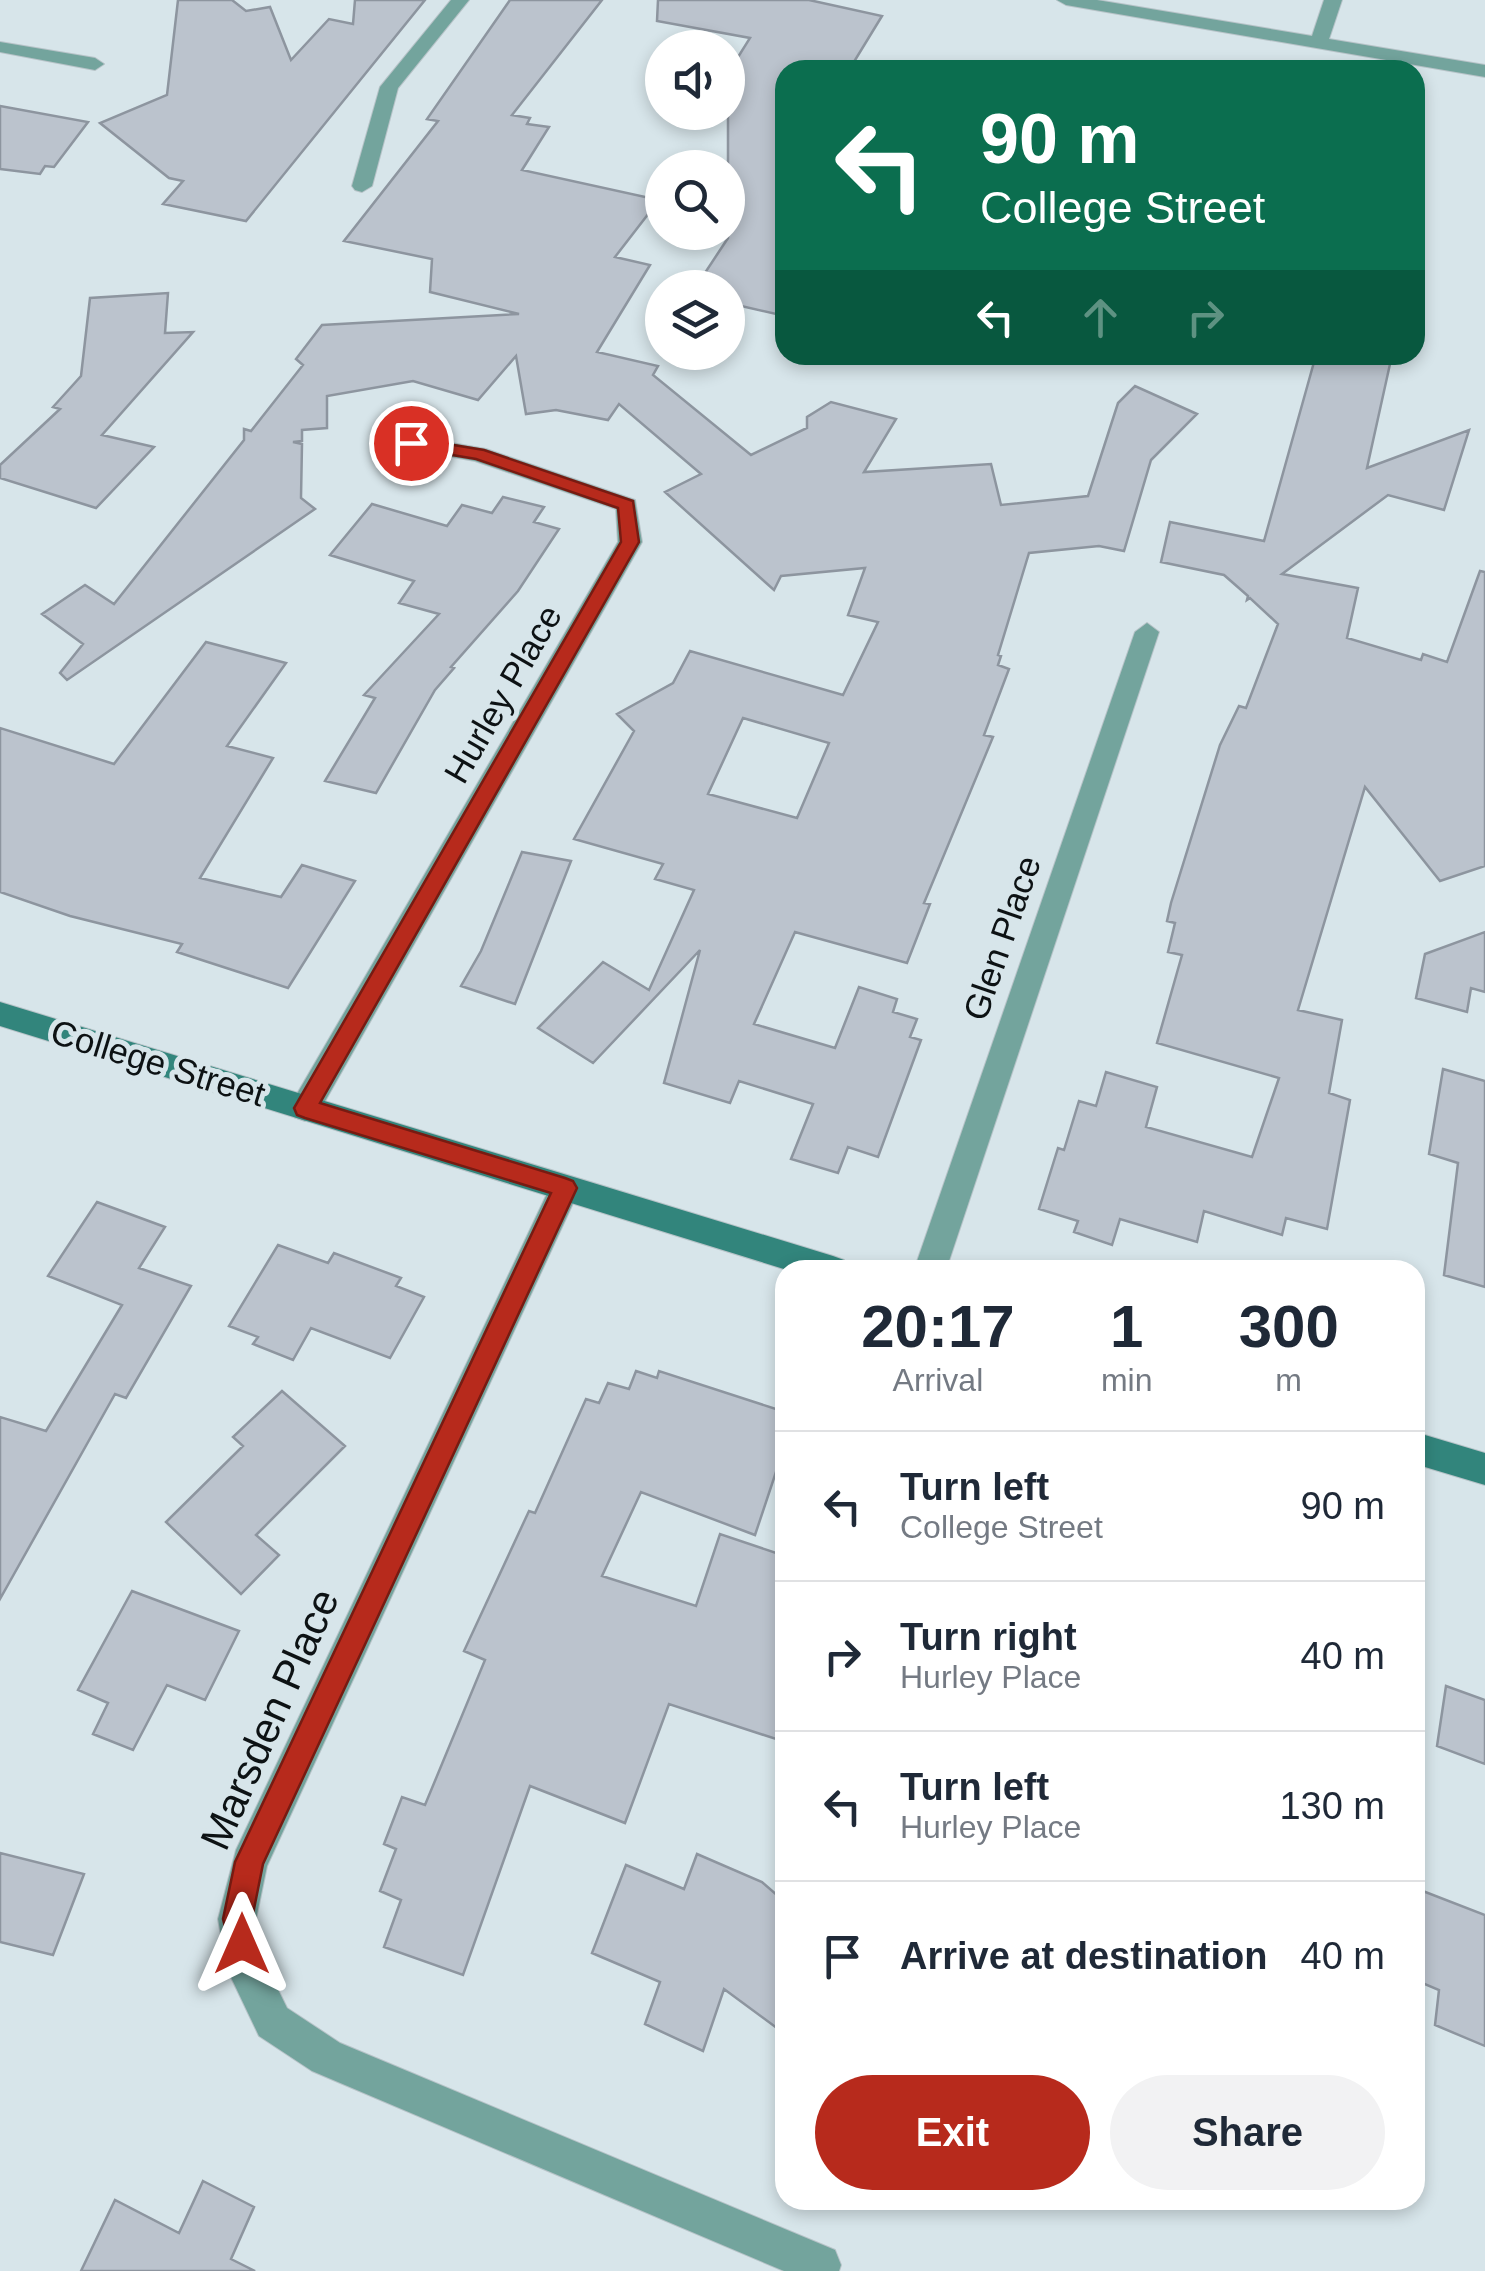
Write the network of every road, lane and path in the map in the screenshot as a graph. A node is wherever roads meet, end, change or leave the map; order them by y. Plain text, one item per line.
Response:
1 (460, 0) edge
2 (1066, 0) edge
3 (1333, 0) edge
4 (1319, 43) junction
5 (0, 47) edge
6 (1420, 60) edge
7 (1425, 61) edge
8 (95, 64) dead end
9 (1485, 71) edge
10 (362, 186) dead end
11 (411, 443) dead end
12 (1147, 632) dead end
13 (0, 1014) edge
14 (305, 1108) junction
15 (565, 1188) junction
16 (800, 1260) edge
17 (933, 1260) edge
18 (1425, 1451) edge
19 (1485, 1470) edge
20 (820, 2265) dead end

1 - 10 street
2 - 4 street
3 - 4 street
4 - 6 street
5 - 8 street
7 - 9 street
11 - 14 street, Hurley Place
12 - 17 street, Glen Place
13 - 14 main road, College Street
14 - 15 main road, College Street
15 - 16 main road, College Street
15 - 20 street, Marsden Place
18 - 19 main road

